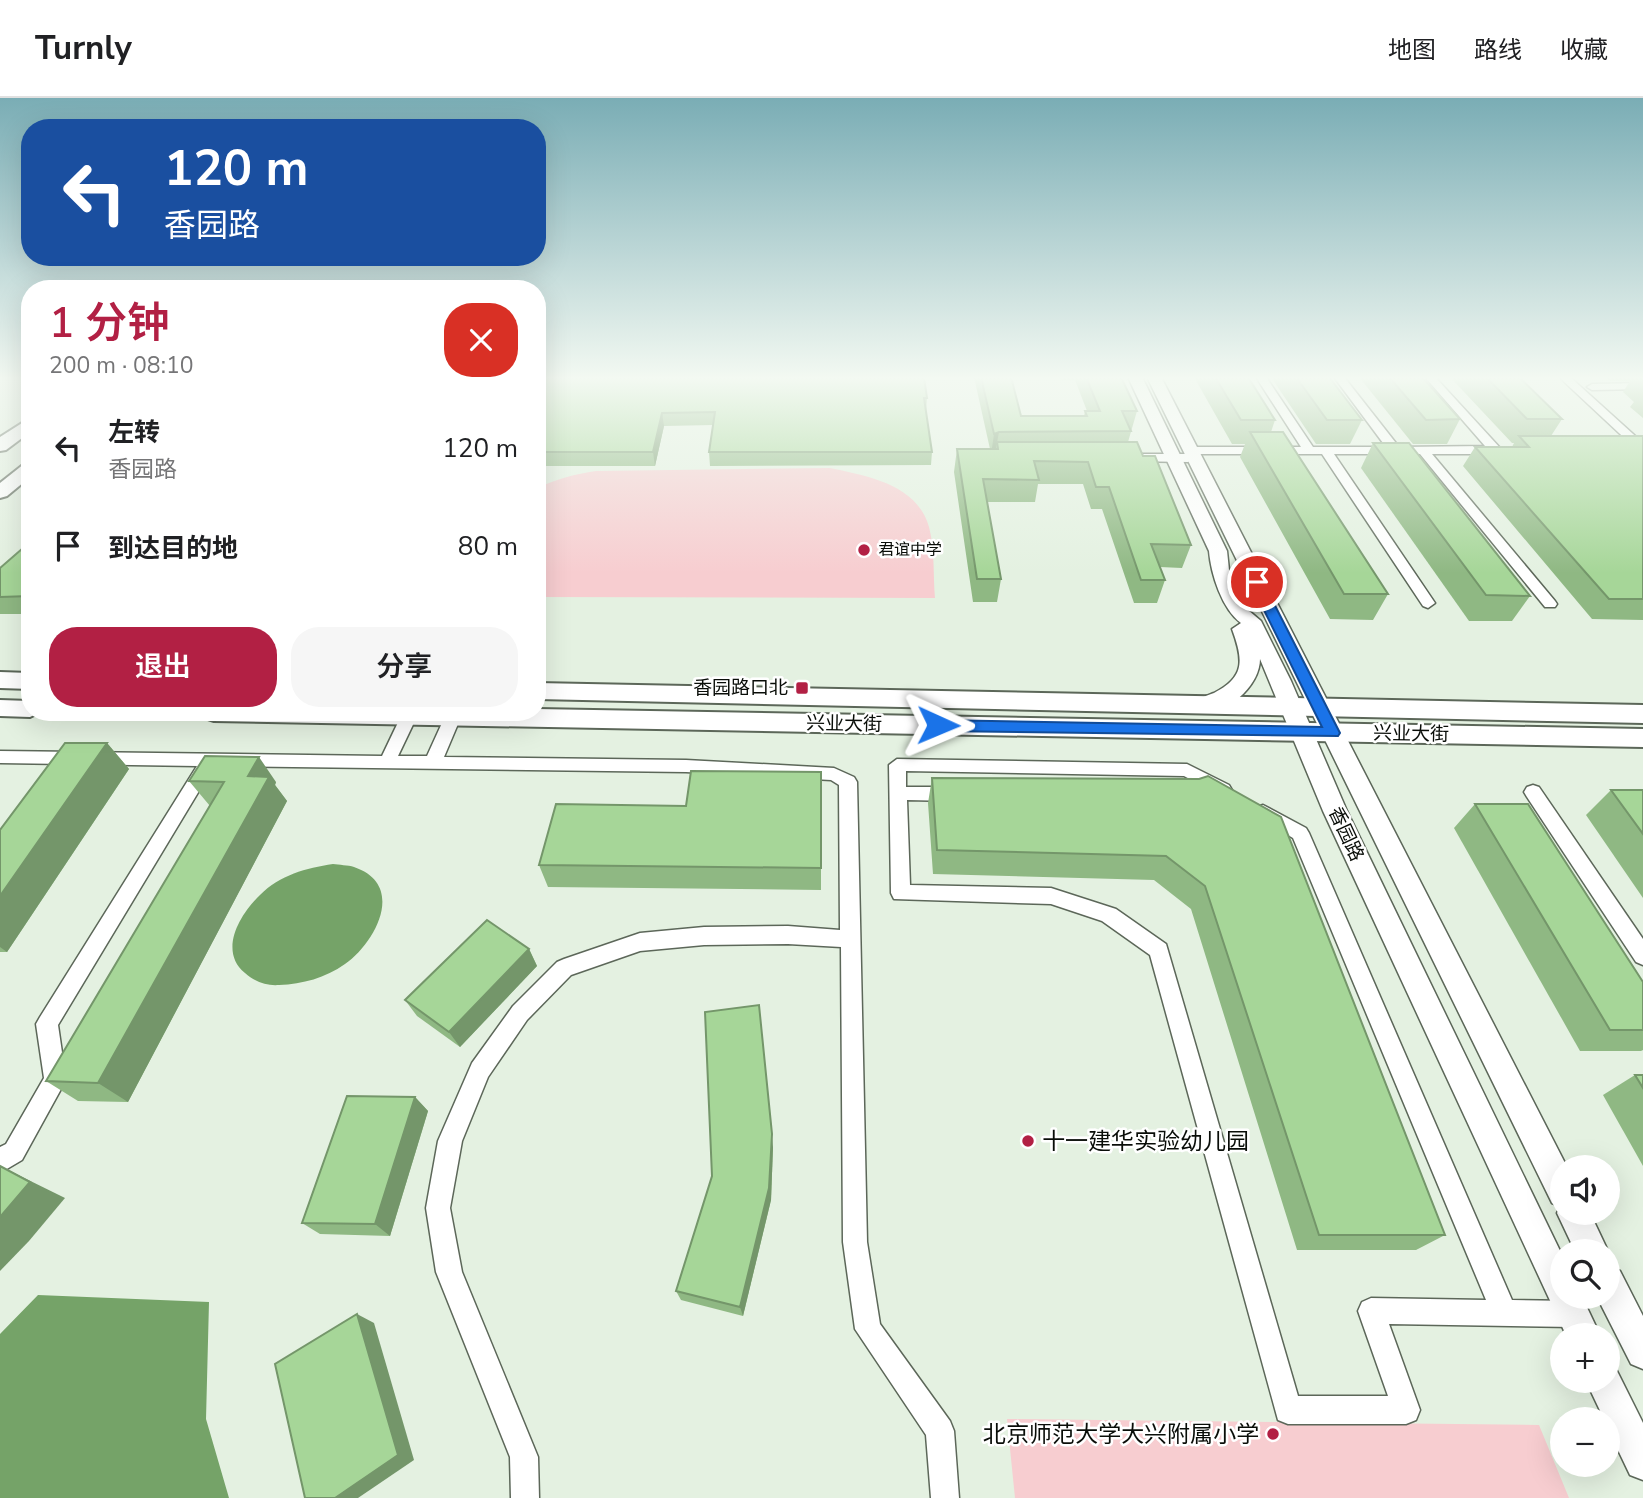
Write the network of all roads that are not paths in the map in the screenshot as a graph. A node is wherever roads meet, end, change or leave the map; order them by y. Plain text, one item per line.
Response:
1 (1166, 442) edge
2 (1187, 442) edge
3 (1304, 442) edge
4 (1389, 442) edge
5 (1488, 442) edge
6 (1636, 442) edge
7 (1509, 449) edge
8 (1630, 449) edge
9 (1325, 450) junction
10 (1395, 450) junction
11 (1423, 450) junction
12 (1495, 450) junction
13 (1310, 451) junction
14 (1193, 455) junction
15 (1119, 458) edge
16 (1174, 458) junction
17 (21, 475) edge
18 (0, 492) edge
19 (1428, 603) dead end
20 (1550, 604) dead end
21 (1240, 613) junction
22 (0, 680) edge
23 (21, 681) edge
24 (546, 691) edge
25 (1206, 704) junction
26 (1291, 705) junction
27 (1319, 706) junction
28 (0, 708) edge
29 (21, 709) edge
30 (1643, 714) edge
31 (546, 716) edge
32 (408, 721) edge
33 (451, 721) edge
34 (1302, 732) junction
35 (1332, 733) junction
36 (1643, 738) edge
37 (0, 757) edge
38 (74, 758) junction
39 (210, 761) junction
40 (386, 764) junction
41 (432, 764) junction
42 (58, 780) edge
43 (1533, 792) dead end
44 (897, 793) junction
45 (966, 794) edge
46 (851, 939) junction
47 (1643, 956) edge
48 (0, 1161) edge
49 (1550, 1166) edge
50 (1620, 1307) edge
51 (1571, 1310) edge
52 (1504, 1313) junction
53 (1643, 1352) edge
54 (1610, 1393) edge
55 (1643, 1462) edge
56 (525, 1498) edge
57 (945, 1498) edge

1 - 16 street, 香园路
2 - 14 street, 香园路
3 - 13 street
4 - 10 street
5 - 12 street
6 - 8 street
7 - 12 street
9 - 10 street
9 - 13 street
9 - 19 street
10 - 11 street
11 - 12 street
11 - 20 street
13 - 14 street
14 - 16 street
14 - 27 street, 香园路
15 - 16 street
16 - 21 street, 香园路
17 - 18 main road
21 - 25 street
21 - 26 street, 香园路
22 - 23 main road
24 - 25 main road, 兴业大街
25 - 26 main road, 兴业大街
26 - 27 main road, 兴业大街
26 - 34 street, 香园路
27 - 30 main road, 兴业大街
27 - 35 street, 香园路
28 - 29 main road
31 - 34 main road, 兴业大街
32 - 40 street
33 - 41 street
34 - 35 main road, 兴业大街
34 - 51 street, 香园路
35 - 36 main road, 兴业大街
35 - 49 street, 香园路
37 - 38 street
38 - 39 street
38 - 42 street
39 - 40 street
39 - 48 street
40 - 41 street
41 - 46 street
43 - 47 street
44 - 45 street
44 - 52 street
44 - 52 street
46 - 56 street
46 - 57 street
50 - 53 street
51 - 52 street
54 - 55 street

